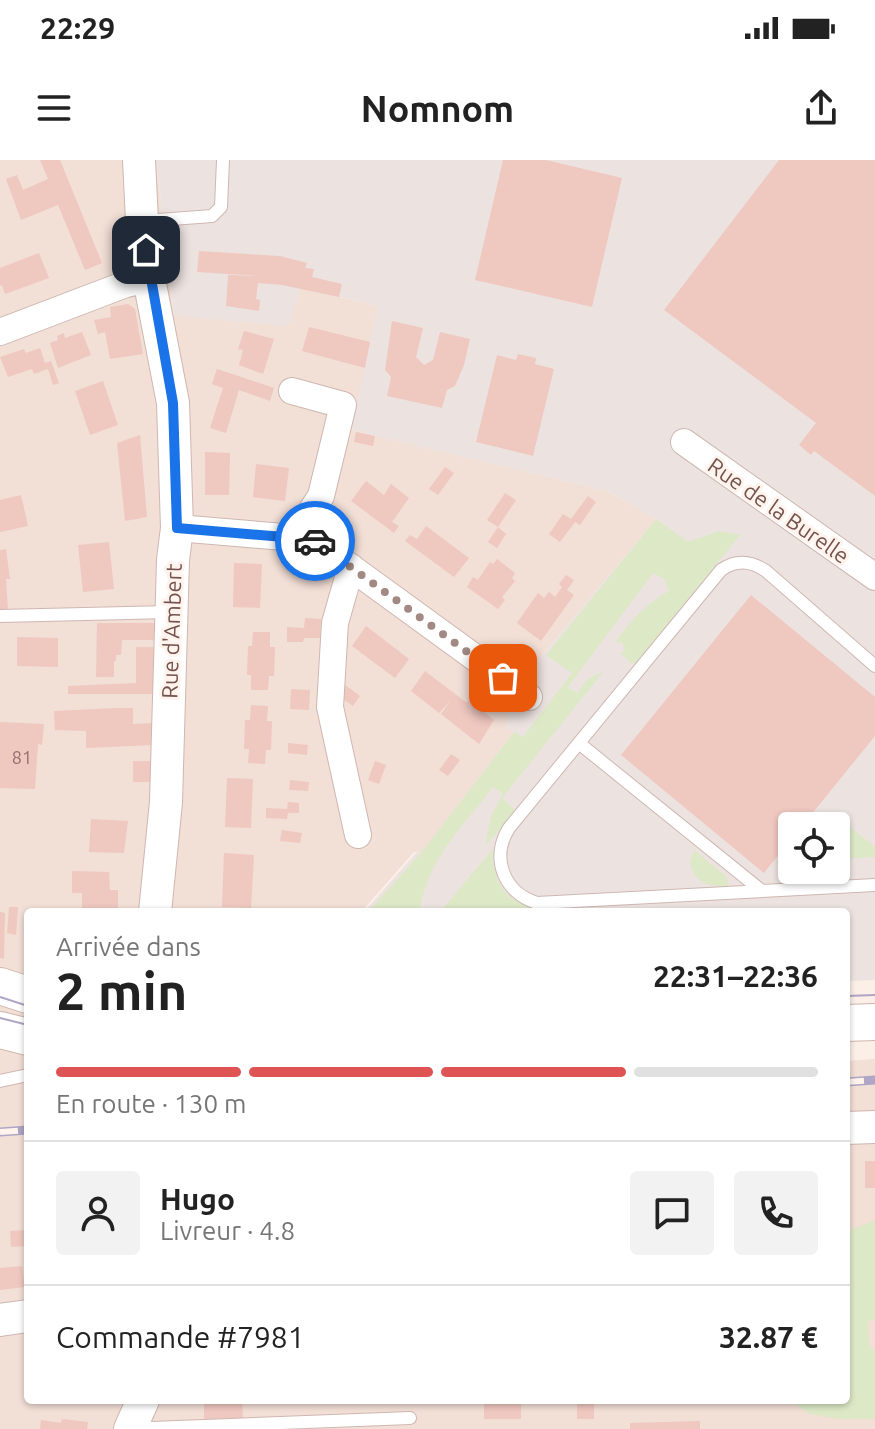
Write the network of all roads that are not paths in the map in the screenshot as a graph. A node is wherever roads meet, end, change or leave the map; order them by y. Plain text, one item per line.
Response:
1 (139, 160) edge
2 (223, 160) edge
3 (142, 221) junction
4 (149, 279) junction
5 (0, 332) edge
6 (292, 391) dead end
7 (684, 442) dead end
8 (177, 528) junction
9 (297, 533) junction
10 (351, 567) junction
11 (875, 577) edge
12 (171, 612) junction
13 (0, 616) edge
14 (875, 666) edge
15 (529, 697) dead end
16 (580, 744) junction
17 (358, 835) dead end
18 (875, 885) edge
19 (762, 891) junction
20 (155, 908) edge
21 (0, 986) edge
22 (24, 994) edge
23 (875, 1022) edge
24 (850, 1023) edge
25 (0, 1030) edge
26 (24, 1036) edge
27 (24, 1076) edge
28 (0, 1081) edge
29 (875, 1127) edge
30 (850, 1128) edge
31 (24, 1317) edge
32 (0, 1320) edge
33 (135, 1417) edge
34 (410, 1418) dead end

1 - 3 street, Rue d'Ambert
2 - 3 lane
3 - 4 street, Rue d'Ambert
4 - 5 street
4 - 8 street, Rue d'Ambert
6 - 9 street
7 - 11 street, Rue de la Burelle
8 - 9 street
8 - 12 street, Rue d'Ambert
9 - 10 street
10 - 15 street
10 - 17 street
12 - 13 lane
12 - 20 street, Rue d'Ambert
14 - 16 lane
16 - 19 lane
16 - 19 lane
18 - 19 lane
21 - 22 main road
23 - 24 main road
25 - 26 main road
27 - 28 lane
29 - 30 street
31 - 32 street
33 - 34 lane

